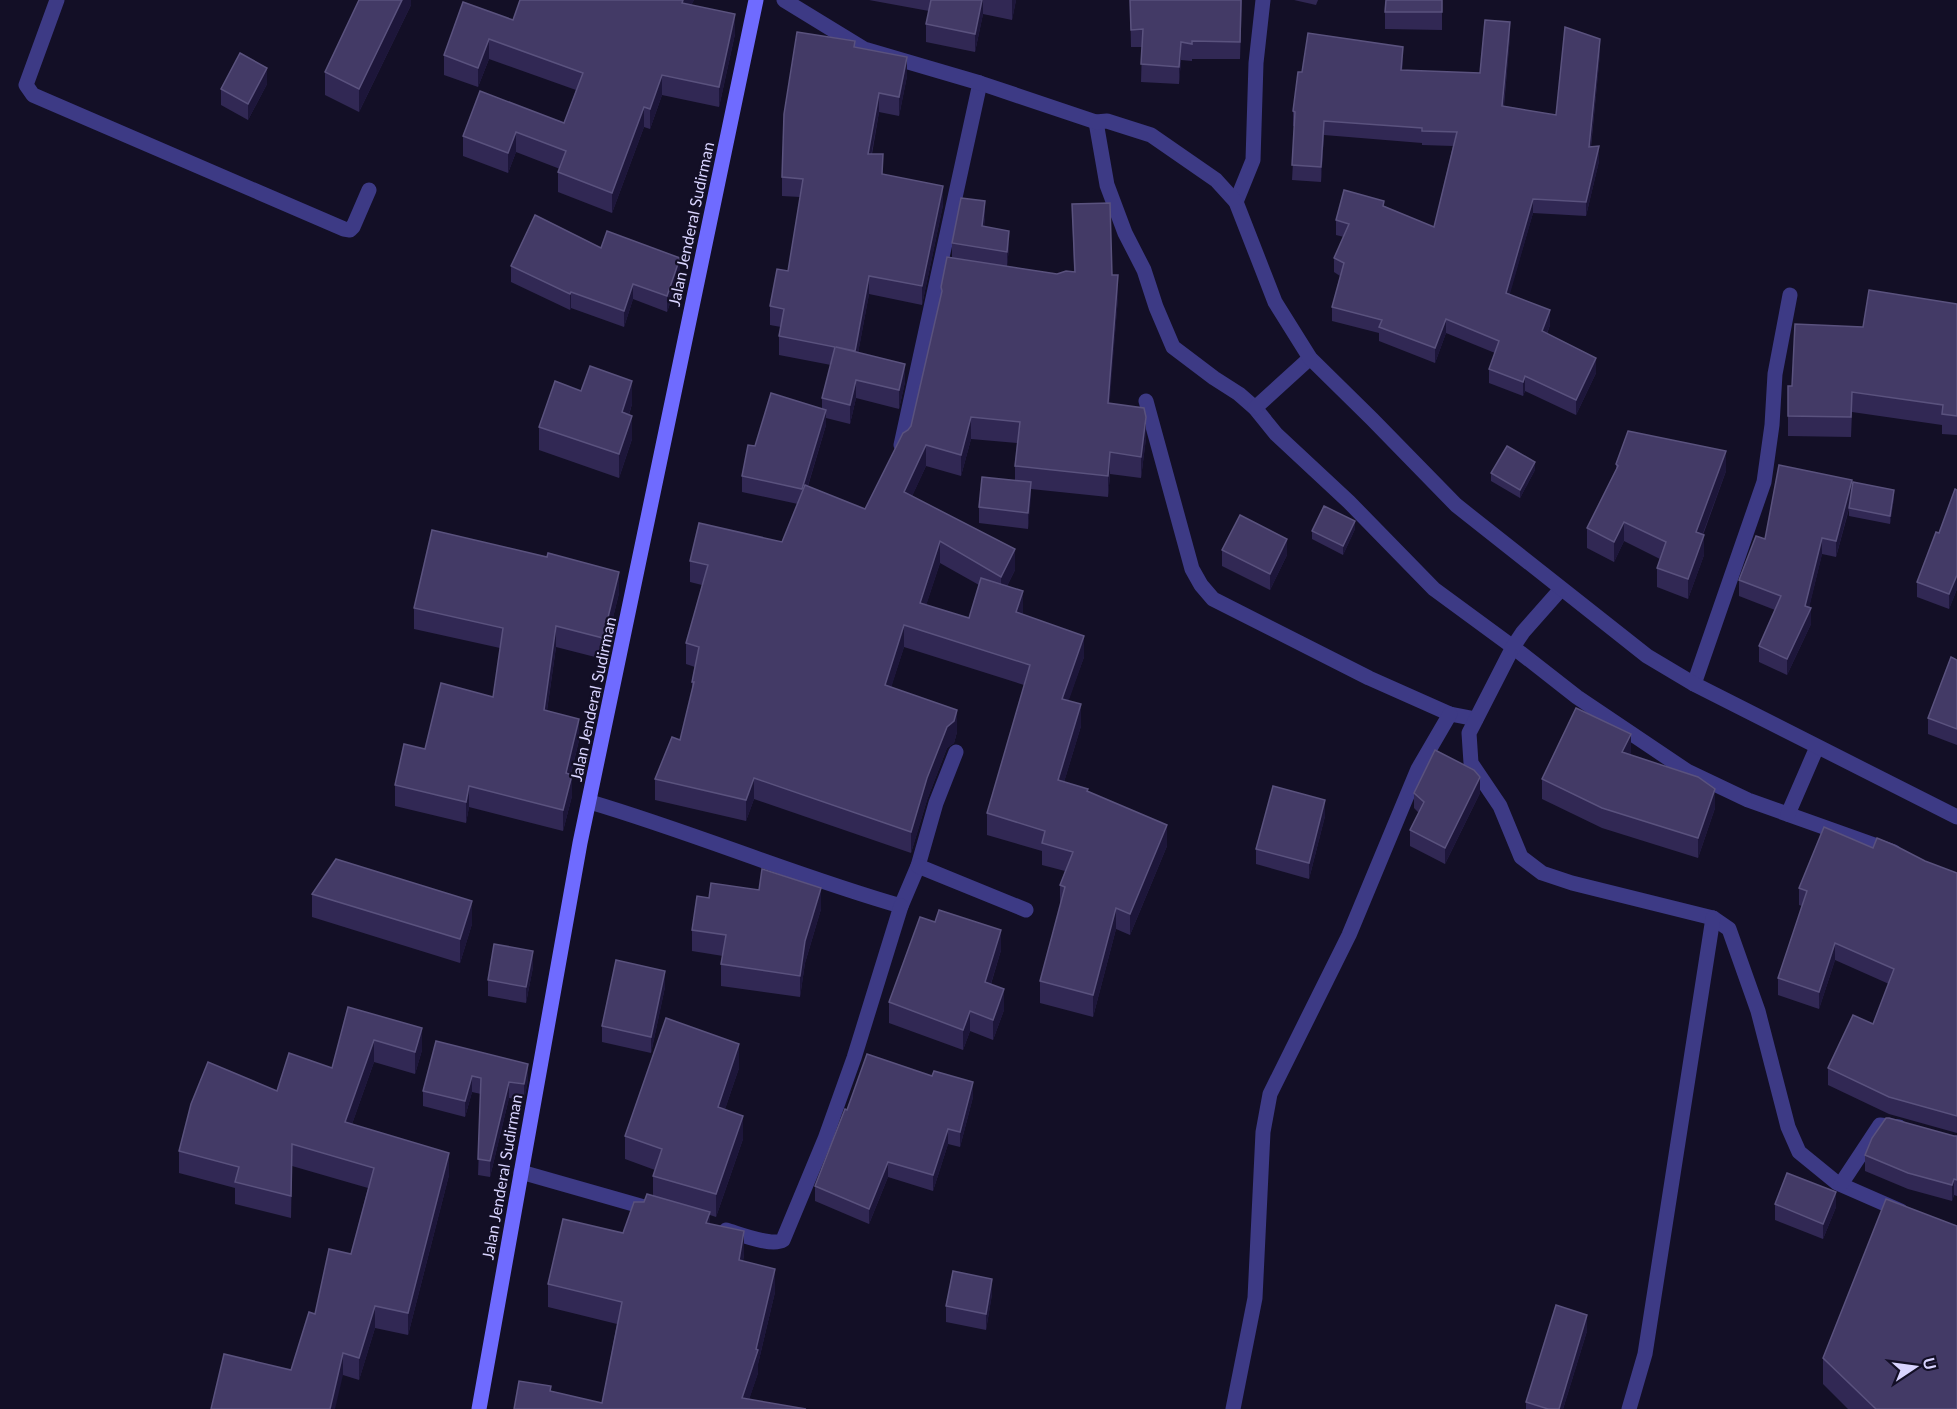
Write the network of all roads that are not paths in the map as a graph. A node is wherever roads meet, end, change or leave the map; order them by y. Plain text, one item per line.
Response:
1 (57, 0) edge
2 (756, 0) edge
3 (784, 0) edge
4 (1263, 0) edge
5 (980, 83) junction
6 (1102, 122) junction
7 (369, 190) dead end
8 (1236, 202) junction
9 (939, 267) junction
10 (957, 270) edge
11 (1790, 295) dead end
12 (1310, 358) junction
13 (1146, 401) dead end
14 (1255, 408) junction
15 (901, 445) edge
16 (1557, 593) junction
17 (1513, 646) junction
18 (1694, 684) junction
19 (1450, 714) junction
20 (1476, 719) junction
21 (956, 752) dead end
22 (1814, 754) junction
23 (590, 802) junction
24 (1788, 814) junction
25 (1957, 817) edge
26 (1909, 858) edge
27 (918, 866) junction
28 (901, 906) junction
29 (1026, 910) dead end
30 (1713, 918) junction
31 (1912, 1131) edge
32 (521, 1172) junction
33 (1841, 1184) junction
34 (667, 1214) edge
35 (1912, 1216) edge
36 (712, 1226) edge
37 (479, 1409) edge
38 (1233, 1409) edge
39 (1629, 1409) edge

1 - 7 street
2 - 23 main road, Jalan Jenderal Sudirman
3 - 5 street
4 - 8 street
5 - 6 street
5 - 9 street
6 - 8 street
6 - 14 street
8 - 12 street
9 - 10 street
9 - 15 street
11 - 18 street
12 - 14 street
12 - 16 street
13 - 19 street
14 - 17 street
16 - 17 street
16 - 18 street
17 - 20 street
17 - 24 street
18 - 22 street
19 - 20 street
19 - 38 street
20 - 30 street
21 - 27 street
22 - 24 street
22 - 25 street
23 - 28 street
23 - 32 main road, Jalan Jenderal Sudirman
24 - 26 street
27 - 28 street
27 - 29 street
28 - 36 street
30 - 33 street
30 - 39 street
31 - 33 street
32 - 34 street
32 - 37 main road, Jalan Jenderal Sudirman
33 - 35 street

